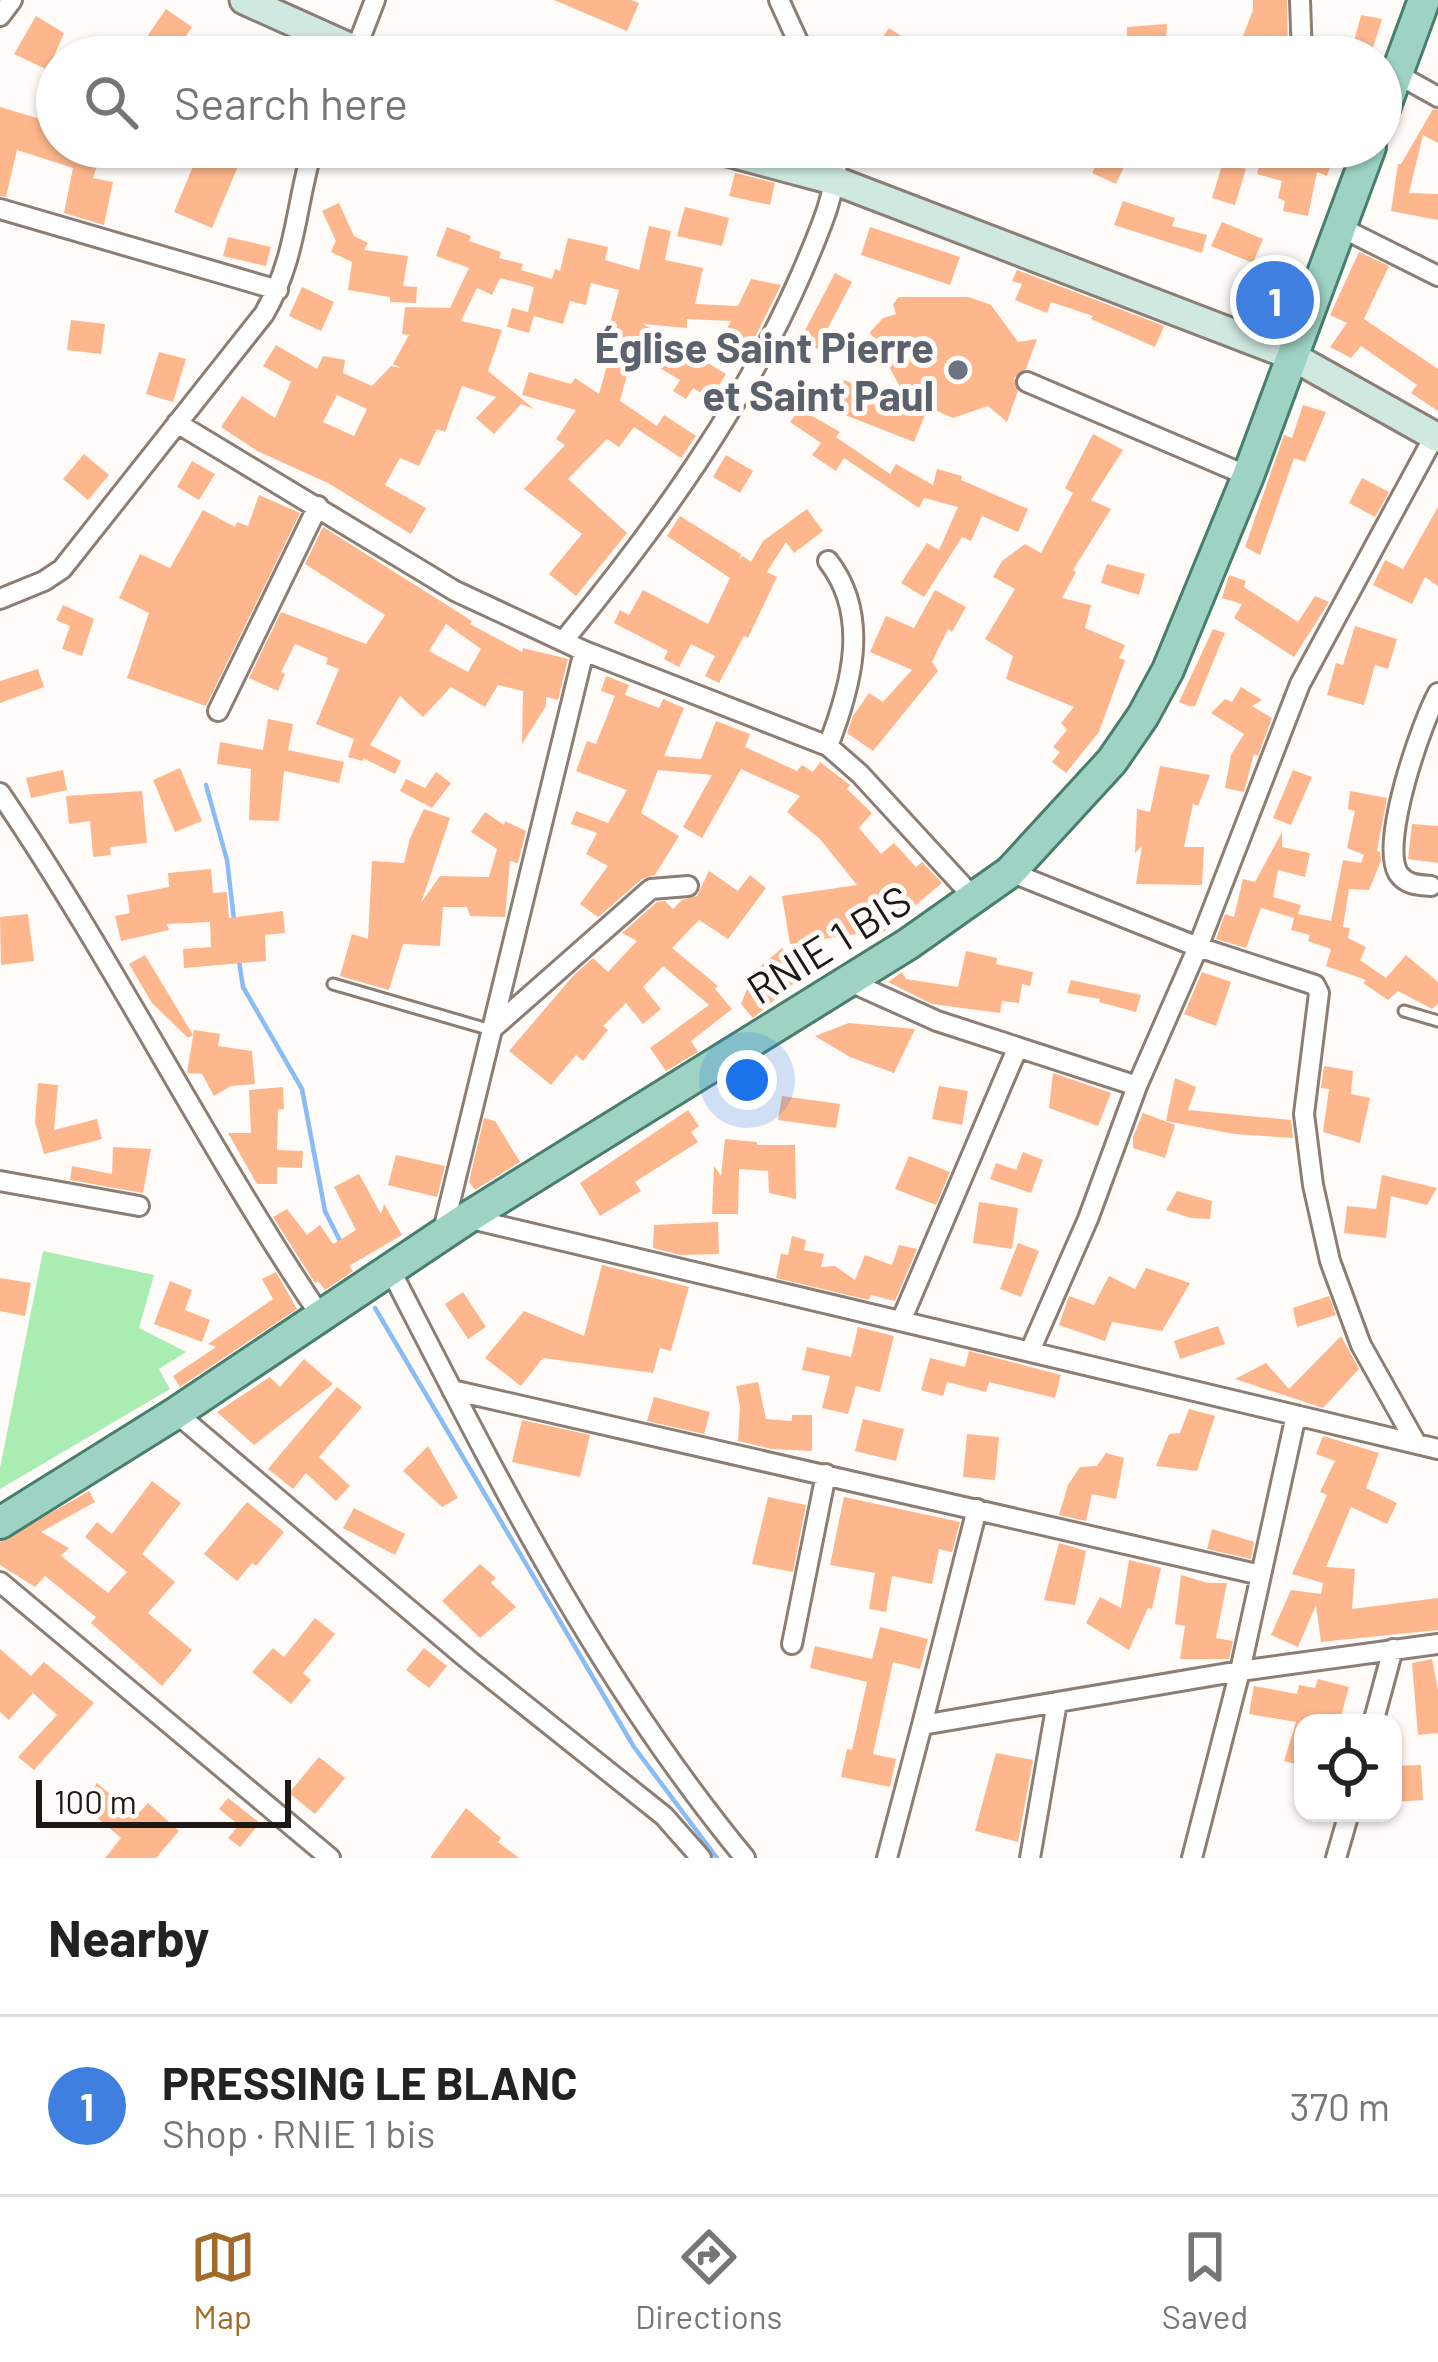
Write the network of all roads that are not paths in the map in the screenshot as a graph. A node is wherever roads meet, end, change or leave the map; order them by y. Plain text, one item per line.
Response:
1 (12, 0) edge
2 (244, 0) edge
3 (375, 0) edge
4 (778, 0) edge
5 (1300, 0) edge
6 (1424, 0) edge
7 (0, 16) edge
8 (319, 36) edge
9 (365, 36) edge
10 (795, 36) edge
11 (1301, 36) edge
12 (1402, 60) edge
13 (1402, 77) edge
14 (1438, 97) edge
15 (309, 168) edge
16 (787, 168) edge
17 (837, 168) edge
18 (1359, 168) edge
19 (836, 181) junction
20 (0, 208) edge
21 (1338, 226) junction
22 (1438, 276) edge
23 (278, 290) junction
24 (1290, 355) junction
25 (1027, 382) dead end
26 (177, 423) junction
27 (1437, 436) edge
28 (1248, 476) junction
29 (318, 506) junction
30 (828, 561) dead end
31 (0, 598) edge
32 (564, 640) junction
33 (584, 651) junction
34 (1438, 693) edge
35 (218, 711) dead end
36 (828, 746) junction
37 (0, 793) edge
38 (1010, 872) junction
39 (688, 886) dead end
40 (1431, 886) dead end
41 (974, 898) junction
42 (1198, 947) junction
43 (848, 981) junction
44 (333, 984) dead end
45 (1404, 1011) dead end
46 (1438, 1021) edge
47 (491, 1030) junction
48 (1016, 1048) junction
49 (1137, 1086) junction
50 (0, 1181) edge
51 (140, 1206) dead end
52 (455, 1227) junction
53 (390, 1269) junction
54 (320, 1315) junction
55 (901, 1321) junction
56 (1030, 1352) junction
57 (452, 1390) junction
58 (176, 1413) junction
59 (1296, 1415) junction
60 (1416, 1443) junction
61 (1438, 1448) edge
62 (826, 1474) junction
63 (977, 1509) junction
64 (0, 1523) edge
65 (1261, 1575) junction
66 (0, 1582) edge
67 (792, 1644) dead end
68 (1438, 1644) edge
69 (1393, 1649) junction
70 (1240, 1671) junction
71 (1057, 1702) junction
72 (1375, 1714) edge
73 (922, 1725) junction
74 (691, 1796) junction
75 (666, 1815) junction
76 (1346, 1822) edge
77 (330, 1858) edge
78 (701, 1858) edge
79 (745, 1858) edge
80 (887, 1858) edge
81 (1030, 1858) edge
82 (1192, 1858) edge
83 (1336, 1858) edge

1 - 7 street
2 - 8 street
3 - 9 street
4 - 10 street
5 - 11 street
6 - 12 main road
13 - 14 street
15 - 23 street
16 - 19 street
17 - 19 street
18 - 21 main road, RNIE 1 BIS
19 - 24 street
19 - 32 street
20 - 23 street
21 - 22 street
21 - 24 main road, RNIE 1 BIS
23 - 26 street
24 - 27 street
24 - 28 main road, RNIE 1 BIS
25 - 28 street
26 - 29 street
26 - 31 street
27 - 42 street
28 - 38 main road, RNIE 1 BIS
29 - 32 street
29 - 35 street
30 - 36 street
32 - 33 street
33 - 36 street
33 - 47 street
34 - 40 street
36 - 41 street
37 - 54 street
38 - 41 main road, RNIE 1 BIS
38 - 42 street
39 - 47 street
41 - 43 main road, RNIE 1 BIS
42 - 49 street
42 - 60 street
43 - 48 street
43 - 52 main road, RNIE 1 BIS
44 - 47 lane
45 - 46 lane
47 - 52 street
48 - 49 street
48 - 55 street
49 - 56 street
50 - 51 street
52 - 53 main road, RNIE 1 BIS
52 - 55 street
53 - 54 main road, RNIE 1 BIS
53 - 57 street
54 - 58 main road, RNIE 1 BIS
55 - 56 street
56 - 59 street
57 - 62 street
57 - 74 street
58 - 64 main road, RNIE 1 BIS
58 - 75 street
59 - 60 street
59 - 65 street
60 - 61 street
62 - 63 street
62 - 67 street
63 - 65 street
63 - 73 street
65 - 70 street
66 - 77 street
68 - 69 street
69 - 70 street
69 - 72 street
70 - 71 street
70 - 82 street
71 - 73 street
71 - 81 street
73 - 80 street
74 - 75 street
74 - 79 street
75 - 78 street
76 - 83 street

